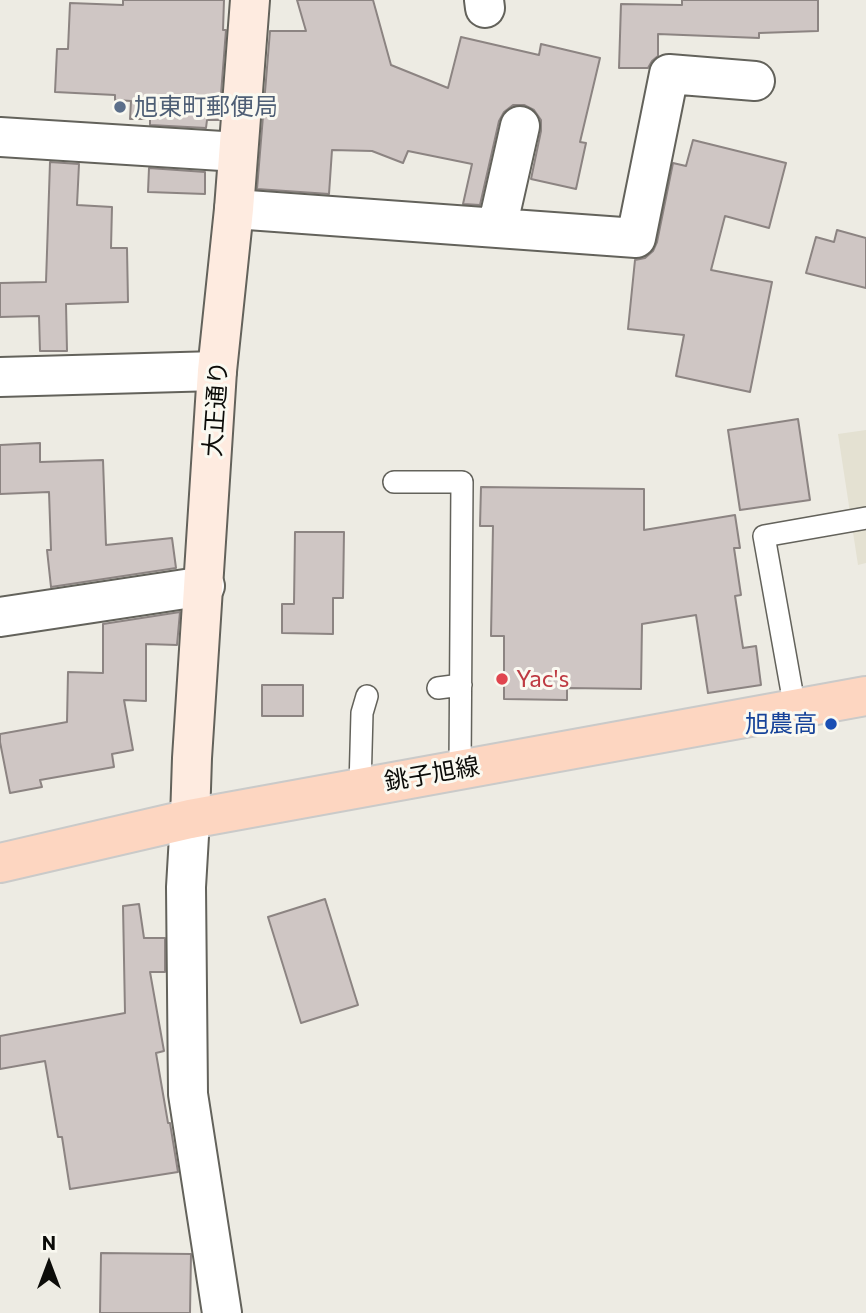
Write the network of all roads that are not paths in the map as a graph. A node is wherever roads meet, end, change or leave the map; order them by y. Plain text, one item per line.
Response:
1 (250, 0) edge
2 (755, 81) dead end
3 (520, 126) dead end
4 (0, 137) edge
5 (238, 152) junction
6 (234, 209) junction
7 (497, 228) junction
8 (218, 371) junction
9 (0, 377) edge
10 (394, 482) dead end
11 (866, 518) edge
12 (205, 586) junction
13 (0, 617) edge
14 (461, 685) junction
15 (438, 688) dead end
16 (367, 696) dead end
17 (866, 696) edge
18 (795, 709) junction
19 (460, 768) junction
20 (360, 787) junction
21 (190, 819) junction
22 (0, 863) edge
23 (222, 1313) edge

1 - 5 street, 大正通り
2 - 7 street
3 - 7 street
4 - 5 street
5 - 6 street, 大正通り
6 - 7 street
6 - 8 street, 大正通り
8 - 9 street
8 - 12 street, 大正通り
10 - 14 lane
11 - 18 lane
12 - 13 street
12 - 21 street, 大正通り
14 - 15 lane
14 - 19 lane
16 - 20 lane
17 - 18 main road, 銚子旭線
18 - 19 main road, 銚子旭線
19 - 20 main road, 銚子旭線
20 - 21 main road, 銚子旭線
21 - 22 main road, 銚子旭線
21 - 23 street

